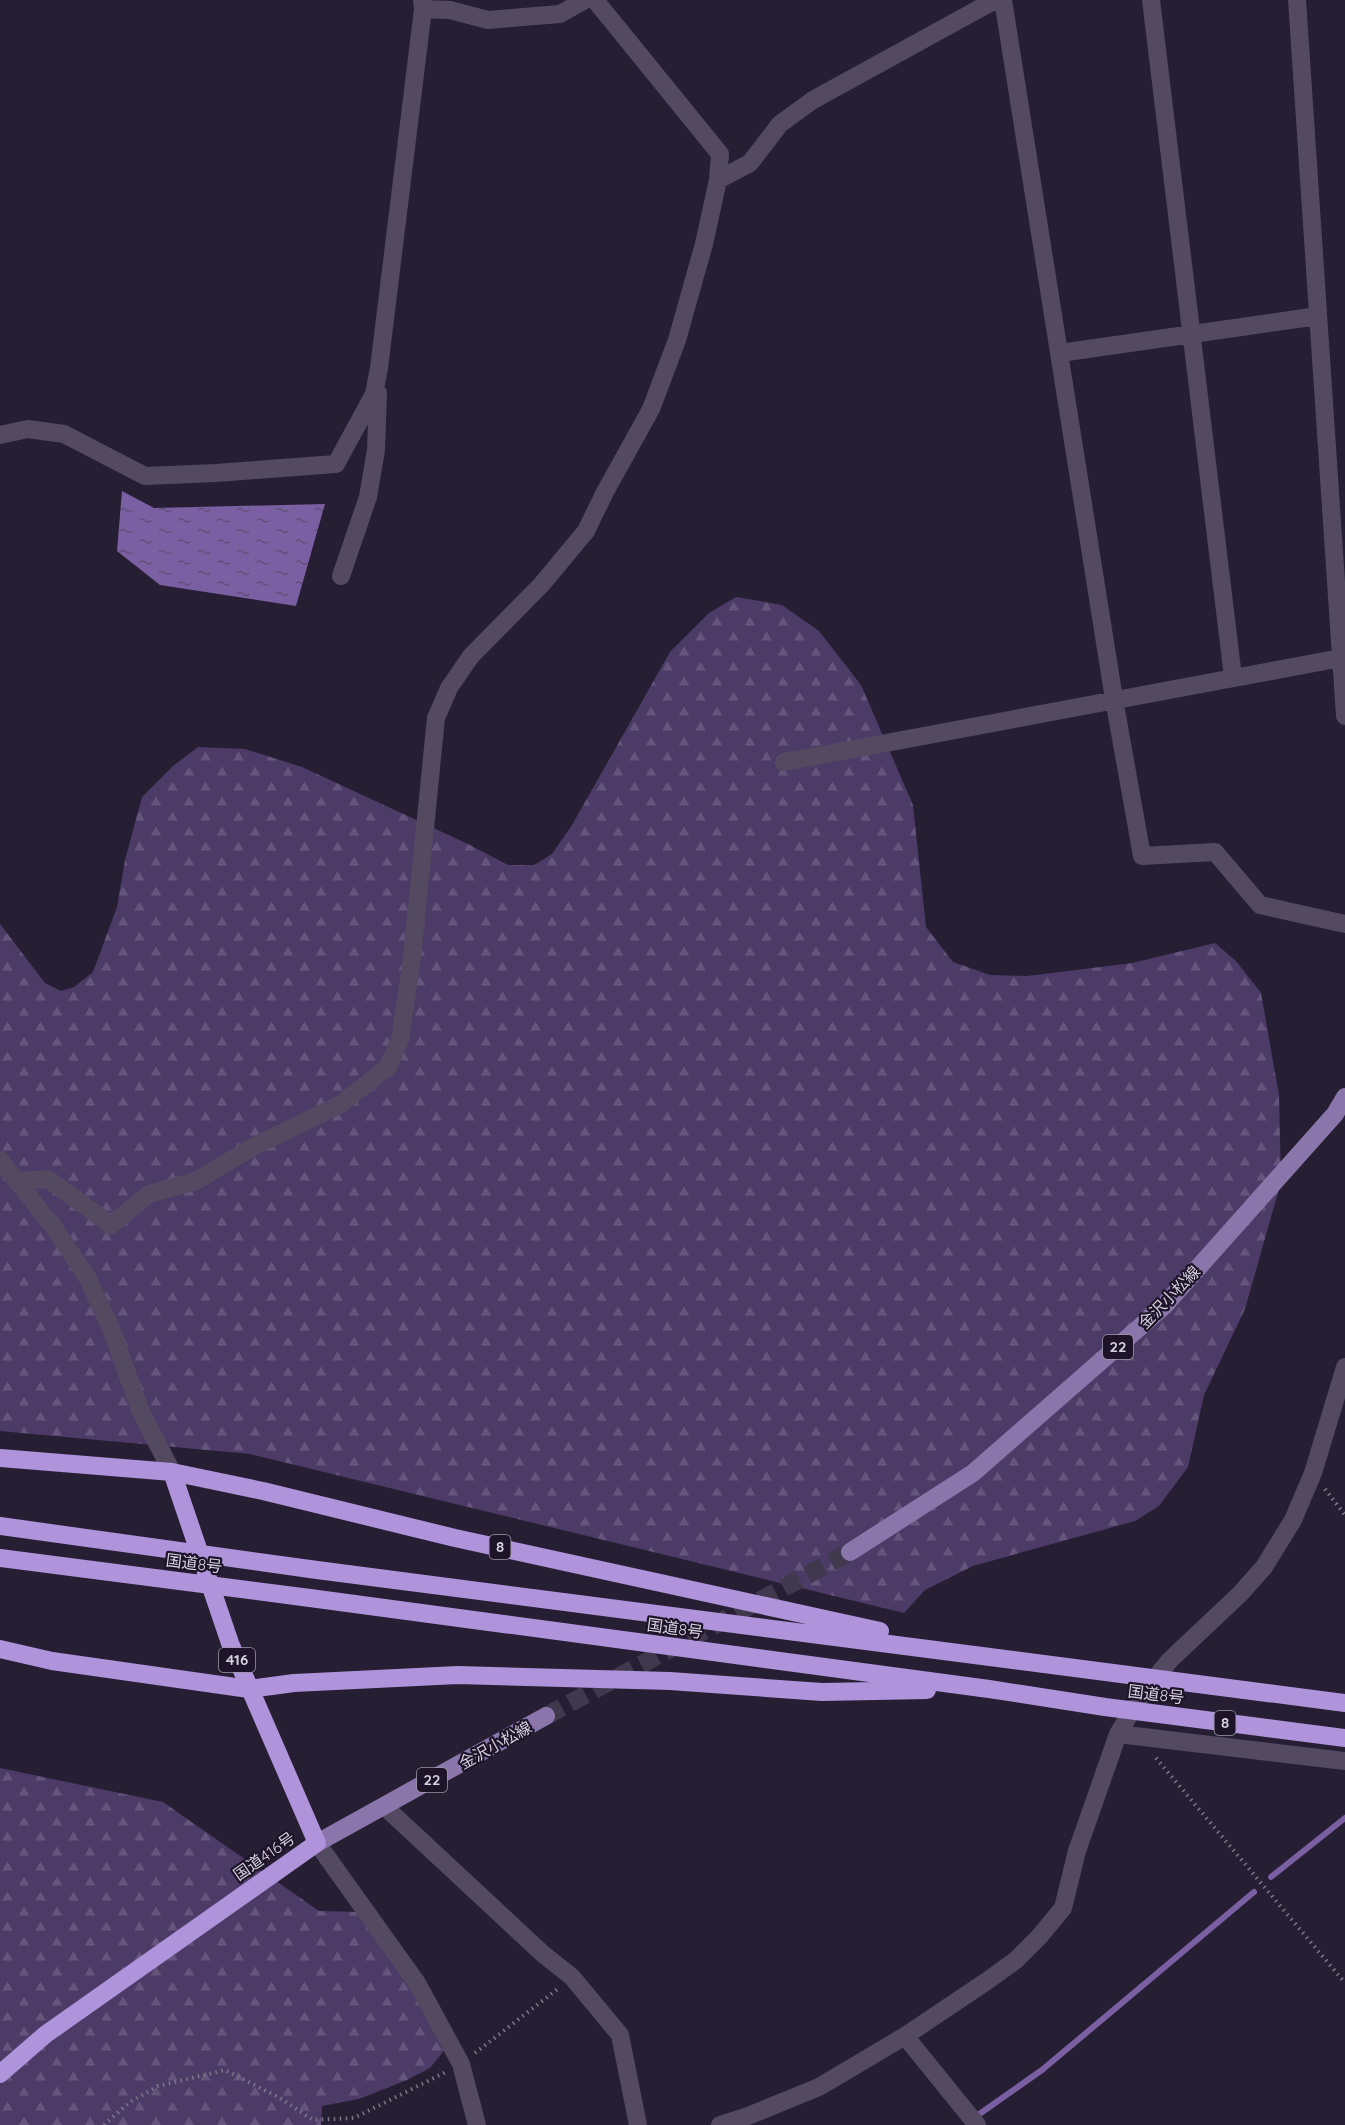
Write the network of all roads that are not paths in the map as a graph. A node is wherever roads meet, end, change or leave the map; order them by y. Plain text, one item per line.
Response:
1 (585, 0) edge
2 (595, 0) edge
3 (994, 0) edge
4 (1003, 0) edge
5 (1151, 0) edge
6 (1297, 0) edge
7 (423, 4) edge
8 (718, 180) junction
9 (1318, 316) junction
10 (1191, 334) junction
11 (1060, 353) junction
12 (379, 368) junction
13 (0, 435) edge
14 (1338, 501) edge
15 (341, 576) dead end
16 (1341, 658) junction
17 (1233, 677) junction
18 (1114, 699) junction
19 (1345, 716) edge
20 (784, 762) dead end
21 (1345, 924) edge
22 (1345, 1097) edge
23 (1340, 1115) edge
24 (0, 1160) edge
25 (17, 1181) junction
26 (1345, 1367) edge
27 (0, 1458) edge
28 (172, 1472) junction
29 (0, 1526) edge
30 (850, 1552) tunnel mouth
31 (0, 1558) edge
32 (0, 1650) edge
33 (997, 1657) junction
34 (249, 1689) junction
35 (989, 1689) junction
36 (1345, 1703) edge
37 (546, 1716) tunnel mouth
38 (1118, 1734) junction
39 (1345, 1738) edge
40 (1345, 1761) edge
41 (385, 1806) junction
42 (317, 1843) junction
43 (905, 2036) junction
44 (0, 2074) edge
45 (750, 2120) edge
46 (477, 2125) edge
47 (638, 2125) edge
48 (720, 2125) edge
49 (977, 2125) edge

1 - 7 street
2 - 8 street
3 - 8 street
4 - 11 street
5 - 10 street
6 - 9 street
7 - 12 street
8 - 25 street
9 - 10 street
9 - 14 street
10 - 11 street
10 - 17 street
11 - 18 street
12 - 13 street
12 - 15 street
14 - 16 street
16 - 17 street
16 - 19 street
17 - 18 street
18 - 20 street
18 - 21 street
22 - 23 main road, 金沢小松線 / 22
23 - 30 main road, 金沢小松線 / 22
24 - 25 street
25 - 28 street
26 - 38 street
27 - 28 highway, 8
28 - 33 highway, 8
28 - 34 highway, 国道416号 / 416
29 - 33 highway, 国道8号 / 8
31 - 35 highway, 国道8号 / 8
32 - 34 highway, 8
33 - 36 highway, 国道8号 / 8
34 - 35 highway, 8
34 - 42 highway, 国道416号 / 416
35 - 39 highway, 国道8号 / 8
37 - 41 main road, 金沢小松線 / 22
38 - 40 street
38 - 43 street
41 - 42 main road, 金沢小松線 / 22
41 - 47 street
42 - 44 highway, 国道416号
42 - 46 street
43 - 45 street
43 - 49 street
45 - 48 street

